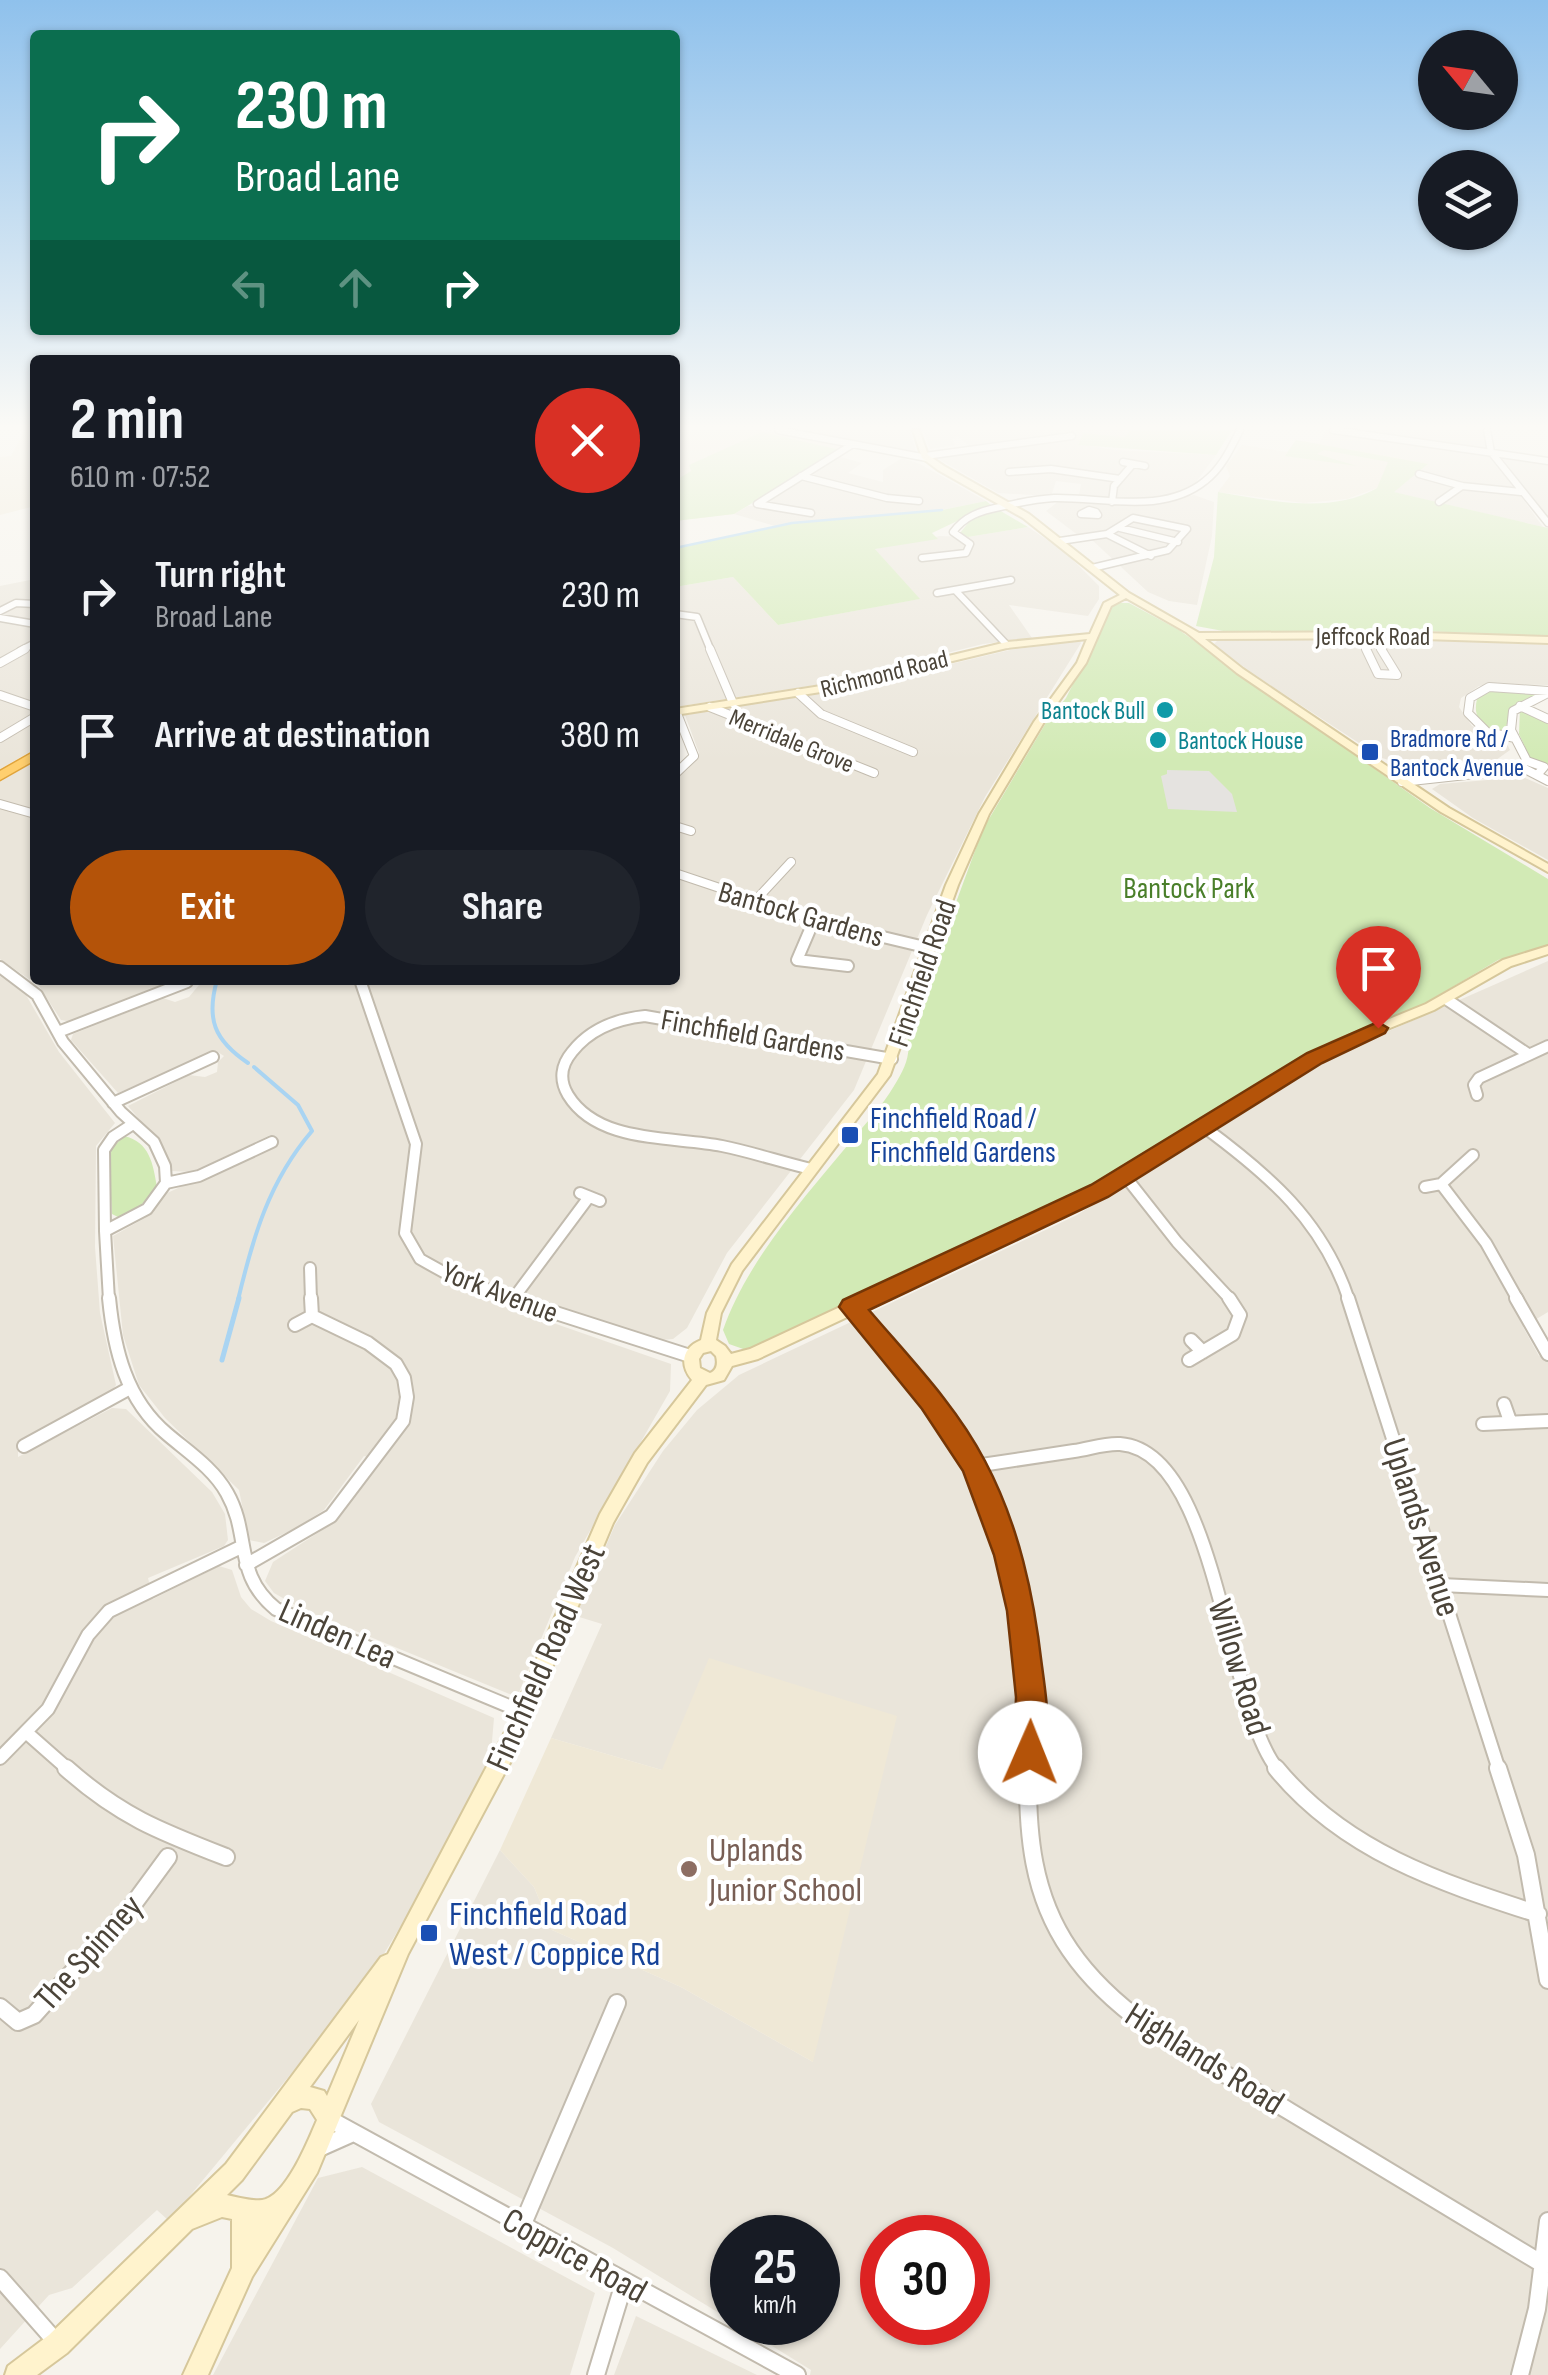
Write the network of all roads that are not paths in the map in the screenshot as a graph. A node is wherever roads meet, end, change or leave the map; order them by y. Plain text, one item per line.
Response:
1 (966, 541) edge
2 (1067, 541) edge
3 (1121, 541) edge
4 (1173, 541) edge
5 (1060, 542) joint
6 (1178, 542) joint
7 (1151, 556) junction
8 (922, 558) dead end
9 (1092, 568) junction
10 (1011, 580) dead end
11 (955, 590) junction
12 (937, 594) dead end
13 (1126, 595) junction
14 (30, 606) edge
15 (30, 611) edge
16 (680, 614) edge
17 (0, 615) edge
18 (18, 619) junction
19 (30, 623) edge
20 (1094, 636) junction
21 (1197, 636) junction
22 (1362, 638) junction
23 (1548, 640) edge
24 (1006, 645) junction
25 (30, 646) edge
26 (0, 663) edge
27 (1548, 692) edge
28 (798, 693) junction
29 (0, 694) edge
30 (732, 703) junction
31 (30, 705) edge
32 (1520, 706) junction
33 (710, 707) junction
34 (680, 711) edge
35 (1548, 719) edge
36 (30, 720) edge
37 (680, 722) edge
38 (0, 738) edge
39 (1515, 738) junction
40 (914, 752) dead end
41 (30, 759) edge
42 (1524, 765) junction
43 (680, 769) edge
44 (1544, 769) edge
45 (874, 773) dead end
46 (0, 776) edge
47 (1548, 781) edge
48 (1402, 782) junction
49 (0, 804) edge
50 (30, 813) edge
51 (680, 827) edge
52 (690, 830) dead end
53 (790, 862) dead end
54 (1548, 869) edge
55 (680, 875) edge
56 (754, 902) junction
57 (817, 922) junction
58 (929, 948) junction
59 (1548, 950) edge
60 (848, 966) dead end
61 (0, 967) edge
62 (179, 985) edge
63 (362, 985) edge
64 (1446, 999) junction
65 (58, 1032) junction
66 (1548, 1046) edge
67 (1528, 1054) junction
68 (892, 1059) junction
69 (209, 1072) dead end
70 (1477, 1095) dead end
71 (112, 1103) junction
72 (133, 1124) junction
73 (1204, 1127) junction
74 (272, 1142) dead end
75 (1473, 1155) dead end
76 (810, 1169) junction
77 (1125, 1176) junction
78 (166, 1183) junction
79 (1441, 1184) junction
80 (1426, 1187) dead end
81 (590, 1197) dead end
82 (105, 1231) junction
83 (310, 1268) dead end
84 (514, 1300) junction
85 (852, 1307) junction
86 (312, 1316) junction
87 (295, 1325) dead end
88 (1190, 1340) dead end
89 (1545, 1345) edge
90 (706, 1346) junction
91 (1203, 1352) junction
92 (690, 1356) junction
93 (1189, 1360) dead end
94 (727, 1361) junction
95 (704, 1377) junction
96 (130, 1388) junction
97 (1504, 1404) dead end
98 (1510, 1420) junction
99 (1548, 1421) edge
100 (1483, 1424) dead end
101 (24, 1446) dead end
102 (974, 1466) junction
103 (243, 1546) junction
104 (246, 1565) junction
105 (1442, 1585) junction
106 (1548, 1590) edge
107 (524, 1712) junction
108 (27, 1733) junction
109 (0, 1758) edge
110 (168, 1857) dead end
111 (226, 1857) dead end
112 (1538, 1914) junction
113 (401, 1947) junction
114 (1548, 1980) edge
115 (617, 2004) dead end
116 (0, 2007) edge
117 (282, 2106) junction
118 (328, 2118) junction
119 (352, 2134) junction
120 (317, 2149) junction
121 (234, 2172) junction
122 (294, 2190) junction
123 (241, 2208) junction
124 (188, 2219) junction
125 (1548, 2221) edge
126 (522, 2226) junction
127 (1544, 2265) junction
128 (244, 2269) junction
129 (0, 2278) edge
130 (624, 2283) junction
131 (1543, 2311) edge
132 (58, 2344) junction
133 (17, 2375) edge
134 (195, 2375) edge
135 (596, 2375) edge
136 (797, 2375) edge
137 (1520, 2375) edge

1 - 8 street
2 - 5 street
3 - 7 street
4 - 6 street
5 - 9 street
6 - 7 street
7 - 9 street
9 - 13 street
10 - 11 street
11 - 12 street
11 - 24 street
13 - 20 street, Finchfield Road
13 - 21 street
14 - 17 street
15 - 18 street
16 - 30 street
17 - 18 street
18 - 19 street
20 - 24 street, Richmond Road
20 - 58 street, Finchfield Road
21 - 22 street, Jeffcock Road
21 - 48 street
22 - 22 street
22 - 23 street, Jeffcock Road
24 - 28 street, Richmond Road
25 - 26 street
27 - 32 street
27 - 39 street
28 - 30 street, Richmond Road
28 - 40 street
29 - 31 street
30 - 33 street, Richmond Road
32 - 35 street
32 - 39 street
33 - 34 street, Richmond Road
33 - 45 street, Merridale Grove
36 - 38 street
37 - 43 street
39 - 42 street
41 - 46 highway
42 - 44 street
42 - 48 street
44 - 47 street
48 - 54 street
49 - 50 street
51 - 52 street
53 - 56 street
55 - 56 street, Bantock Gardens
56 - 57 street, Bantock Gardens
57 - 58 street, Bantock Gardens
57 - 60 street
58 - 68 street, Finchfield Road
59 - 64 street
61 - 65 street
62 - 65 street
63 - 84 street, York Avenue
64 - 67 street
64 - 73 street
65 - 71 street
66 - 67 street
67 - 70 street
68 - 76 street, Finchfield Road
68 - 76 street, Finchfield Gardens
69 - 71 street
71 - 72 street
72 - 78 street
72 - 82 street, Linden Lea
73 - 77 street
73 - 105 street, Uplands Avenue
74 - 78 street
75 - 79 street
76 - 90 street, Finchfield Road
77 - 85 street
77 - 91 street
78 - 82 street
79 - 80 street
79 - 89 street
81 - 84 street
82 - 96 street, Linden Lea
83 - 86 street
84 - 92 street, York Avenue
85 - 94 street
85 - 102 street, Highlands Road
86 - 87 street
86 - 104 street
88 - 91 street
90 - 92 street
90 - 94 street
91 - 93 street
92 - 95 street
94 - 95 street
95 - 107 street, Finchfield Road West
96 - 101 street
96 - 103 street, Linden Lea
97 - 98 street
98 - 99 street
98 - 100 street
102 - 112 street, Willow Road
102 - 127 street, Highlands Road
103 - 104 street, Linden Lea
103 - 108 street
104 - 107 street, Linden Lea
105 - 106 street
105 - 112 street, Uplands Avenue
107 - 113 street, Finchfield Road West
108 - 109 street
108 - 111 street
110 - 116 street, The Spinney
112 - 114 street, Uplands Avenue
113 - 117 street, Finchfield Road West
113 - 118 street, Finchfield Road West
115 - 126 street
117 - 118 main road
117 - 121 street, Finchfield Road West
118 - 119 street, Coppice Road
118 - 120 street, Finchfield Road West
119 - 120 street
119 - 126 street, Coppice Road
120 - 122 street, Finchfield Road West
121 - 123 street
121 - 124 main road
122 - 123 street
122 - 128 street
123 - 124 street
123 - 128 street
124 - 132 street
125 - 127 street
126 - 130 street, Coppice Road
127 - 131 street
128 - 134 street
129 - 132 street
130 - 135 street
130 - 136 street, Coppice Road
131 - 137 street
132 - 133 street

